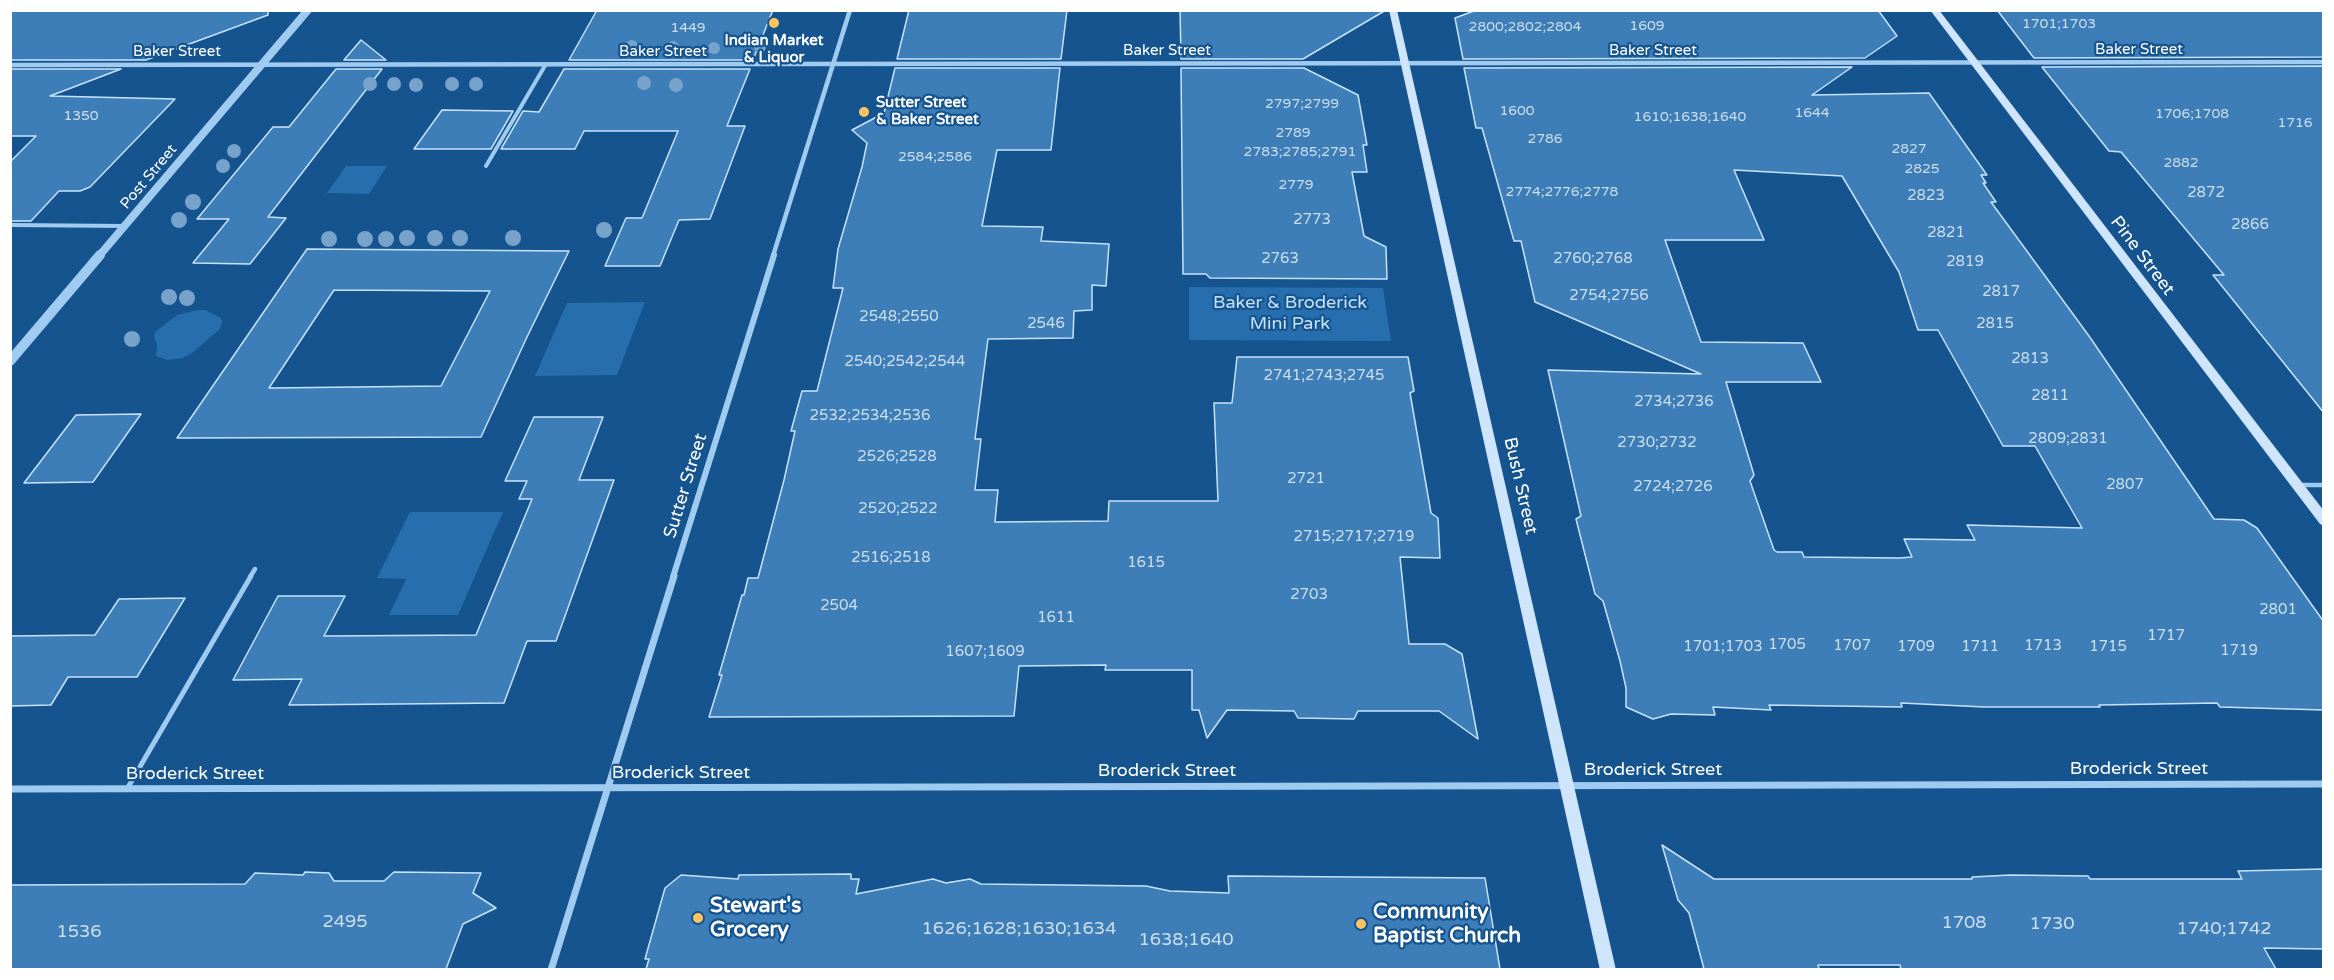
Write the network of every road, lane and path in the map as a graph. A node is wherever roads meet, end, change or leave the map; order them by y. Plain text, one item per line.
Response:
1 (308, 10) edge
2 (850, 10) edge
3 (1393, 10) edge
4 (1934, 10) edge
5 (1973, 62) junction
6 (2324, 62) edge
7 (1405, 63) junction
8 (10, 64) edge
9 (262, 64) junction
10 (546, 64) junction
11 (833, 64) junction
12 (486, 166) dead end
13 (10, 225) edge
14 (125, 226) junction
15 (10, 361) edge
16 (2296, 484) junction
17 (2324, 485) edge
18 (2324, 521) edge
19 (255, 569) dead end
20 (2324, 784) edge
21 (1567, 786) junction
22 (608, 788) junction
23 (10, 789) edge
24 (127, 789) junction
25 (551, 969) edge
26 (1608, 969) edge

1 - 9 street, Post Street
2 - 11 street, Sutter Street
3 - 7 main road, Bush Street
4 - 5 main road, Pine Street
5 - 6 street, Baker Street
5 - 7 street, Baker Street
5 - 16 main road, Pine Street
7 - 11 street, Baker Street
7 - 21 main road, Bush Street
8 - 9 street, Baker Street
9 - 10 street, Baker Street
9 - 14 street, Post Street
10 - 11 street, Baker Street
10 - 12 lane
11 - 22 street, Sutter Street
13 - 14 lane
14 - 15 street, Post Street
16 - 17 lane
16 - 18 main road, Pine Street
19 - 24 lane
20 - 21 street, Broderick Street
21 - 22 street, Broderick Street
21 - 26 main road, Bush Street
22 - 24 street, Broderick Street
22 - 25 street, Sutter Street
23 - 24 street, Broderick Street

